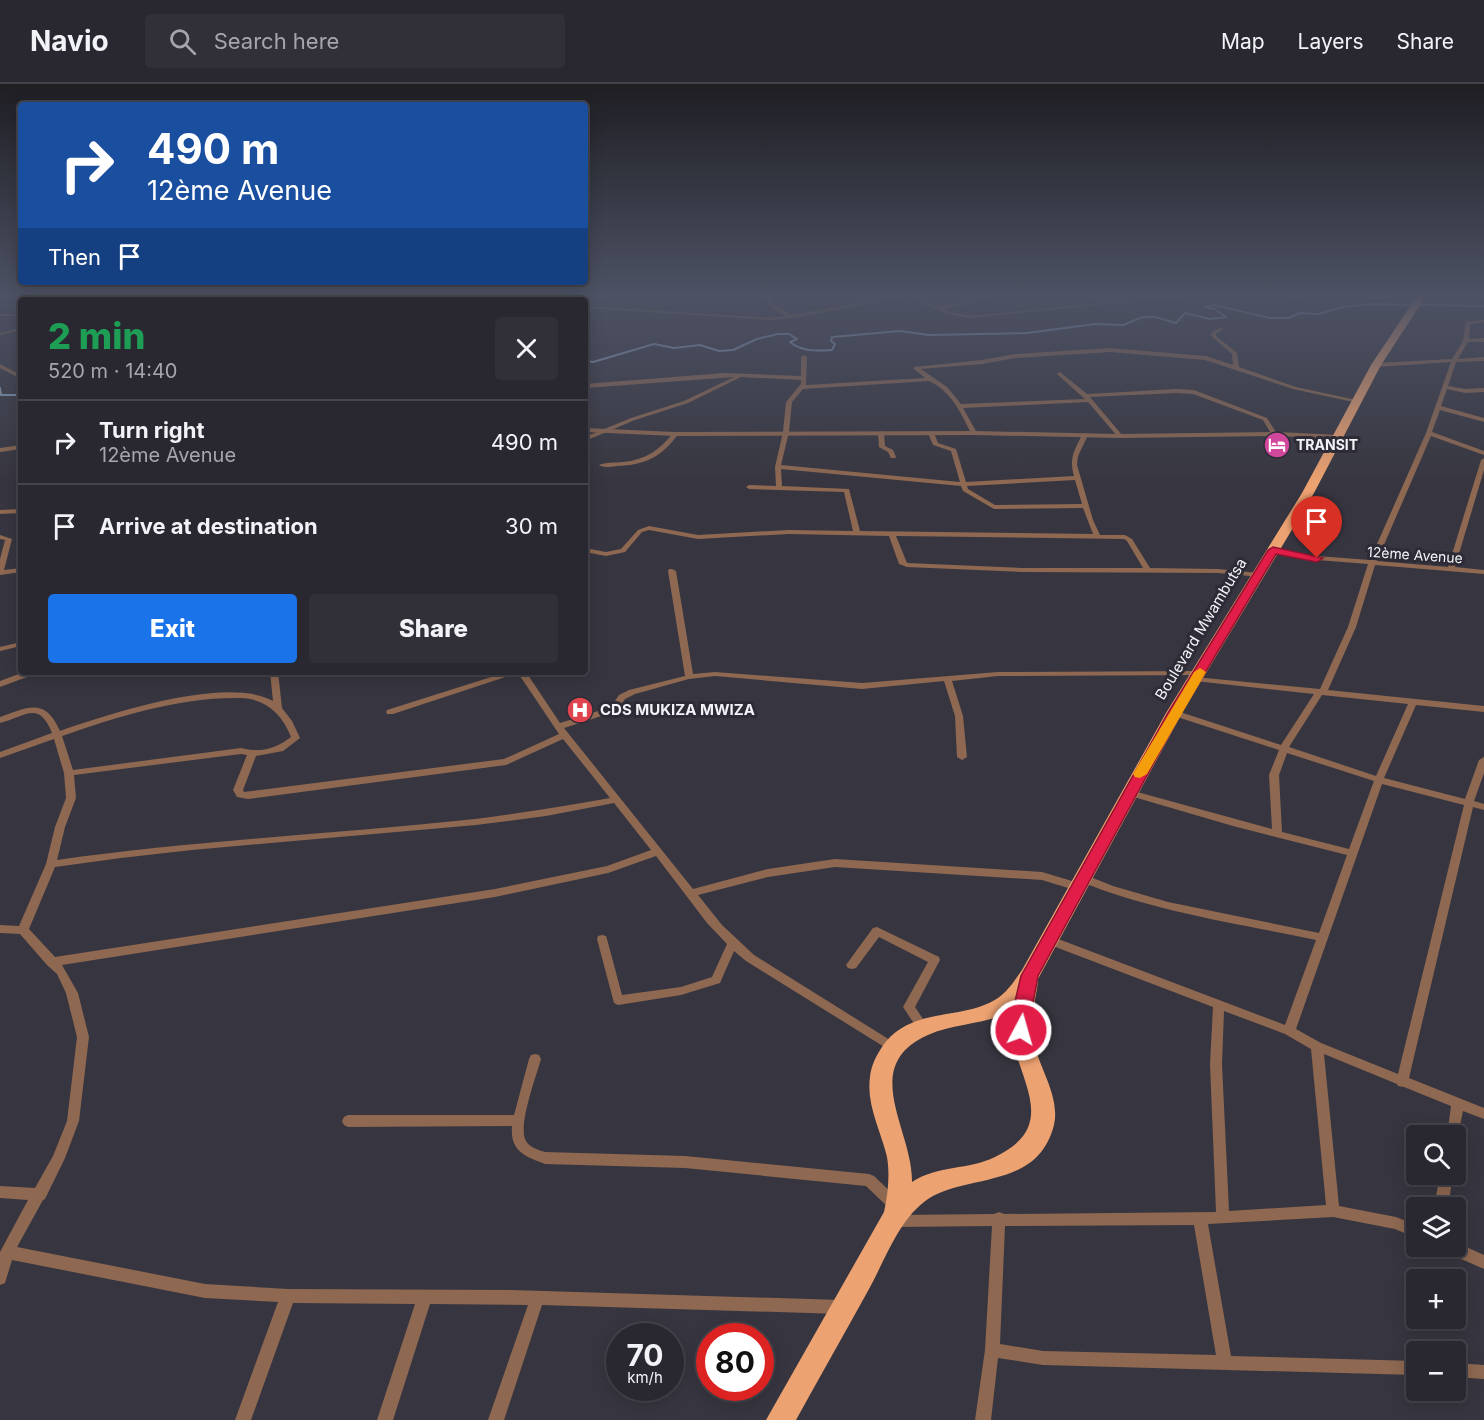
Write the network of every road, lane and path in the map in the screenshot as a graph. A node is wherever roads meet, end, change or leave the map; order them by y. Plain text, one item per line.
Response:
1 (804, 358) edge
2 (1002, 358) edge
3 (1207, 358) edge
4 (1235, 358) edge
5 (1380, 358) edge
6 (1456, 358) edge
7 (1484, 359) edge
8 (1454, 361) junction
9 (1376, 365) junction
10 (0, 366) edge
11 (1236, 368) junction
12 (1060, 374) dead end
13 (18, 375) edge
14 (741, 375) junction
15 (804, 378) junction
16 (930, 379) junction
17 (588, 386) edge
18 (802, 387) junction
19 (1445, 387) junction
20 (1484, 390) edge
21 (1465, 391) junction
22 (1484, 395) edge
23 (1088, 398) junction
24 (1358, 401) junction
25 (960, 406) junction
26 (1437, 406) junction
27 (1484, 420) edge
28 (588, 430) edge
29 (605, 432) junction
30 (786, 432) junction
31 (881, 433) junction
32 (931, 433) junction
33 (974, 433) junction
34 (1429, 433) junction
35 (675, 434) junction
36 (1274, 434) junction
37 (1085, 435) junction
38 (1120, 436) junction
39 (1338, 437) junction
40 (588, 438) edge
41 (18, 447) edge
42 (0, 450) edge
43 (1484, 453) edge
44 (893, 457) dead end
45 (1484, 460) edge
46 (602, 465) dead end
47 (778, 467) junction
48 (1078, 478) junction
49 (962, 484) junction
50 (749, 487) dead end
51 (779, 487) junction
52 (1086, 506) junction
53 (18, 511) edge
54 (0, 512) edge
55 (858, 534) junction
56 (892, 534) junction
57 (1097, 536) junction
58 (0, 537) edge
59 (1273, 550) junction
60 (588, 551) edge
61 (1372, 564) junction
62 (1451, 569) junction
63 (18, 570) edge
64 (672, 571) dead end
65 (1148, 571) junction
66 (0, 573) edge
67 (1483, 573) edge
68 (1258, 575) junction
69 (18, 645) edge
70 (0, 649) edge
71 (24, 675) edge
72 (274, 675) edge
73 (506, 675) edge
74 (524, 675) edge
75 (1197, 676) junction
76 (689, 677) junction
77 (947, 678) junction
78 (0, 684) edge
79 (1321, 693) junction
80 (1413, 702) junction
81 (278, 707) junction
82 (1484, 709) edge
83 (390, 712) dead end
84 (1174, 713) junction
85 (0, 720) edge
86 (561, 731) junction
87 (59, 733) junction
88 (1284, 748) junction
89 (252, 754) junction
90 (0, 755) edge
91 (962, 757) dead end
92 (1484, 760) edge
93 (69, 773) junction
94 (1379, 780) junction
95 (1130, 793) junction
96 (616, 800) junction
97 (1469, 802) junction
98 (1484, 807) edge
99 (1277, 834) junction
100 (657, 852) junction
101 (1353, 853) junction
102 (51, 864) junction
103 (1081, 882) junction
104 (691, 893) junction
105 (0, 929) edge
106 (23, 930) junction
107 (1322, 937) junction
108 (602, 939) dead end
109 (1049, 940) junction
110 (732, 944) junction
111 (51, 962) junction
112 (852, 965) dead end
113 (1029, 976) junction
114 (1219, 1006) junction
115 (923, 1028) junction
116 (1289, 1031) junction
117 (1317, 1046) junction
118 (894, 1048) junction
119 (535, 1059) dead end
120 (1402, 1082) junction
121 (1458, 1104) junction
122 (1484, 1114) edge
123 (519, 1120) junction
124 (348, 1121) dead end
125 (1455, 1125) edge
126 (0, 1192) edge
127 (40, 1195) junction
128 (1333, 1211) junction
129 (895, 1214) junction
130 (999, 1218) junction
131 (1200, 1218) junction
132 (1223, 1218) junction
133 (1406, 1228) edge
134 (7, 1252) junction
135 (1466, 1254) edge
136 (1484, 1262) edge
137 (0, 1278) edge
138 (288, 1296) junction
139 (425, 1296) junction
140 (537, 1298) junction
141 (845, 1307) junction
142 (992, 1350) junction
143 (1226, 1363) junction
144 (1406, 1368) edge
145 (1466, 1371) edge
146 (1484, 1372) edge
147 (243, 1420) edge
148 (385, 1420) edge
149 (496, 1420) edge
150 (780, 1420) edge
151 (983, 1420) edge

1 - 15 street
2 - 16 street
3 - 11 street
4 - 11 street
5 - 9 highway, Boulevard Mwambutsa
6 - 8 street
7 - 8 street
8 - 9 street
8 - 19 street
9 - 24 highway, Boulevard Mwambutsa
10 - 13 street
11 - 24 street
12 - 23 street
14 - 15 street
14 - 17 street
14 - 29 street
15 - 18 street
16 - 18 street
16 - 25 street
18 - 30 street
19 - 21 street
19 - 26 street
20 - 21 street
21 - 22 street
23 - 25 street
23 - 36 street
23 - 38 street
24 - 39 highway, Boulevard Mwambutsa
25 - 33 street
26 - 27 street
26 - 34 street
28 - 29 street
29 - 35 street
29 - 40 street
30 - 31 street
30 - 35 street
30 - 47 street
31 - 32 street
31 - 44 street
32 - 33 street
32 - 49 street
33 - 37 street
34 - 43 street
34 - 61 street
35 - 46 street
36 - 38 street
36 - 39 street
37 - 38 street
37 - 48 street
39 - 59 highway, Boulevard Mwambutsa
41 - 42 street
45 - 62 street
47 - 49 street
47 - 51 street
48 - 49 street
48 - 52 street
49 - 52 street
50 - 51 street
51 - 55 street
52 - 57 street
53 - 54 street
55 - 56 street
55 - 60 street
56 - 57 street
56 - 65 street
57 - 65 street
58 - 66 street
59 - 61 street, 12ème Avenue
59 - 68 highway, Boulevard Mwambutsa
61 - 62 street, 12ème Avenue
61 - 79 street
62 - 67 street, 12ème Avenue
63 - 66 street
64 - 76 street
65 - 68 street
68 - 75 highway, Boulevard Mwambutsa
69 - 70 street
71 - 78 street
72 - 81 street
73 - 83 street
74 - 86 street
75 - 77 street
75 - 79 street
75 - 84 highway, Boulevard Mwambutsa
76 - 77 street
76 - 86 street
77 - 91 street
79 - 80 street
79 - 88 street
80 - 82 street
80 - 94 street
81 - 87 street
81 - 89 street
84 - 88 street
84 - 95 highway, Boulevard Mwambutsa
85 - 87 street
86 - 89 street
86 - 96 street
87 - 90 street
87 - 93 street
88 - 94 street
88 - 99 street
89 - 93 street
92 - 97 street
93 - 102 street
94 - 97 street
94 - 101 street
95 - 99 street
95 - 103 highway, Boulevard Mwambutsa
96 - 100 street
96 - 102 street
97 - 98 street
97 - 120 street
99 - 101 street
100 - 104 street
100 - 111 street
101 - 107 street
102 - 106 street
103 - 104 street
103 - 107 street
103 - 109 highway, Boulevard Mwambutsa
104 - 110 street
105 - 106 street
106 - 111 street
107 - 116 street
108 - 110 street
109 - 113 highway, Boulevard Mwambutsa
109 - 114 street
110 - 118 street
111 - 127 street
112 - 115 street
113 - 115 highway, Boulevard Mwambutsa
113 - 129 highway, Boulevard Mwambutsa
114 - 116 street
114 - 132 street
115 - 118 highway, Boulevard Mwambutsa
116 - 117 street
117 - 120 street
117 - 128 street
118 - 129 highway
119 - 123 street
120 - 121 street
121 - 122 street
121 - 125 street
123 - 124 street
123 - 129 street
126 - 127 street
127 - 134 street
128 - 132 street
128 - 133 street
129 - 130 street
129 - 141 highway
130 - 131 street
130 - 142 street
131 - 132 street
131 - 143 street
134 - 137 street
134 - 138 street
135 - 136 street
138 - 139 street
138 - 147 street
139 - 140 street
139 - 148 street
140 - 141 street
140 - 149 street
141 - 150 highway
142 - 143 street
142 - 151 street
143 - 144 street
145 - 146 street

